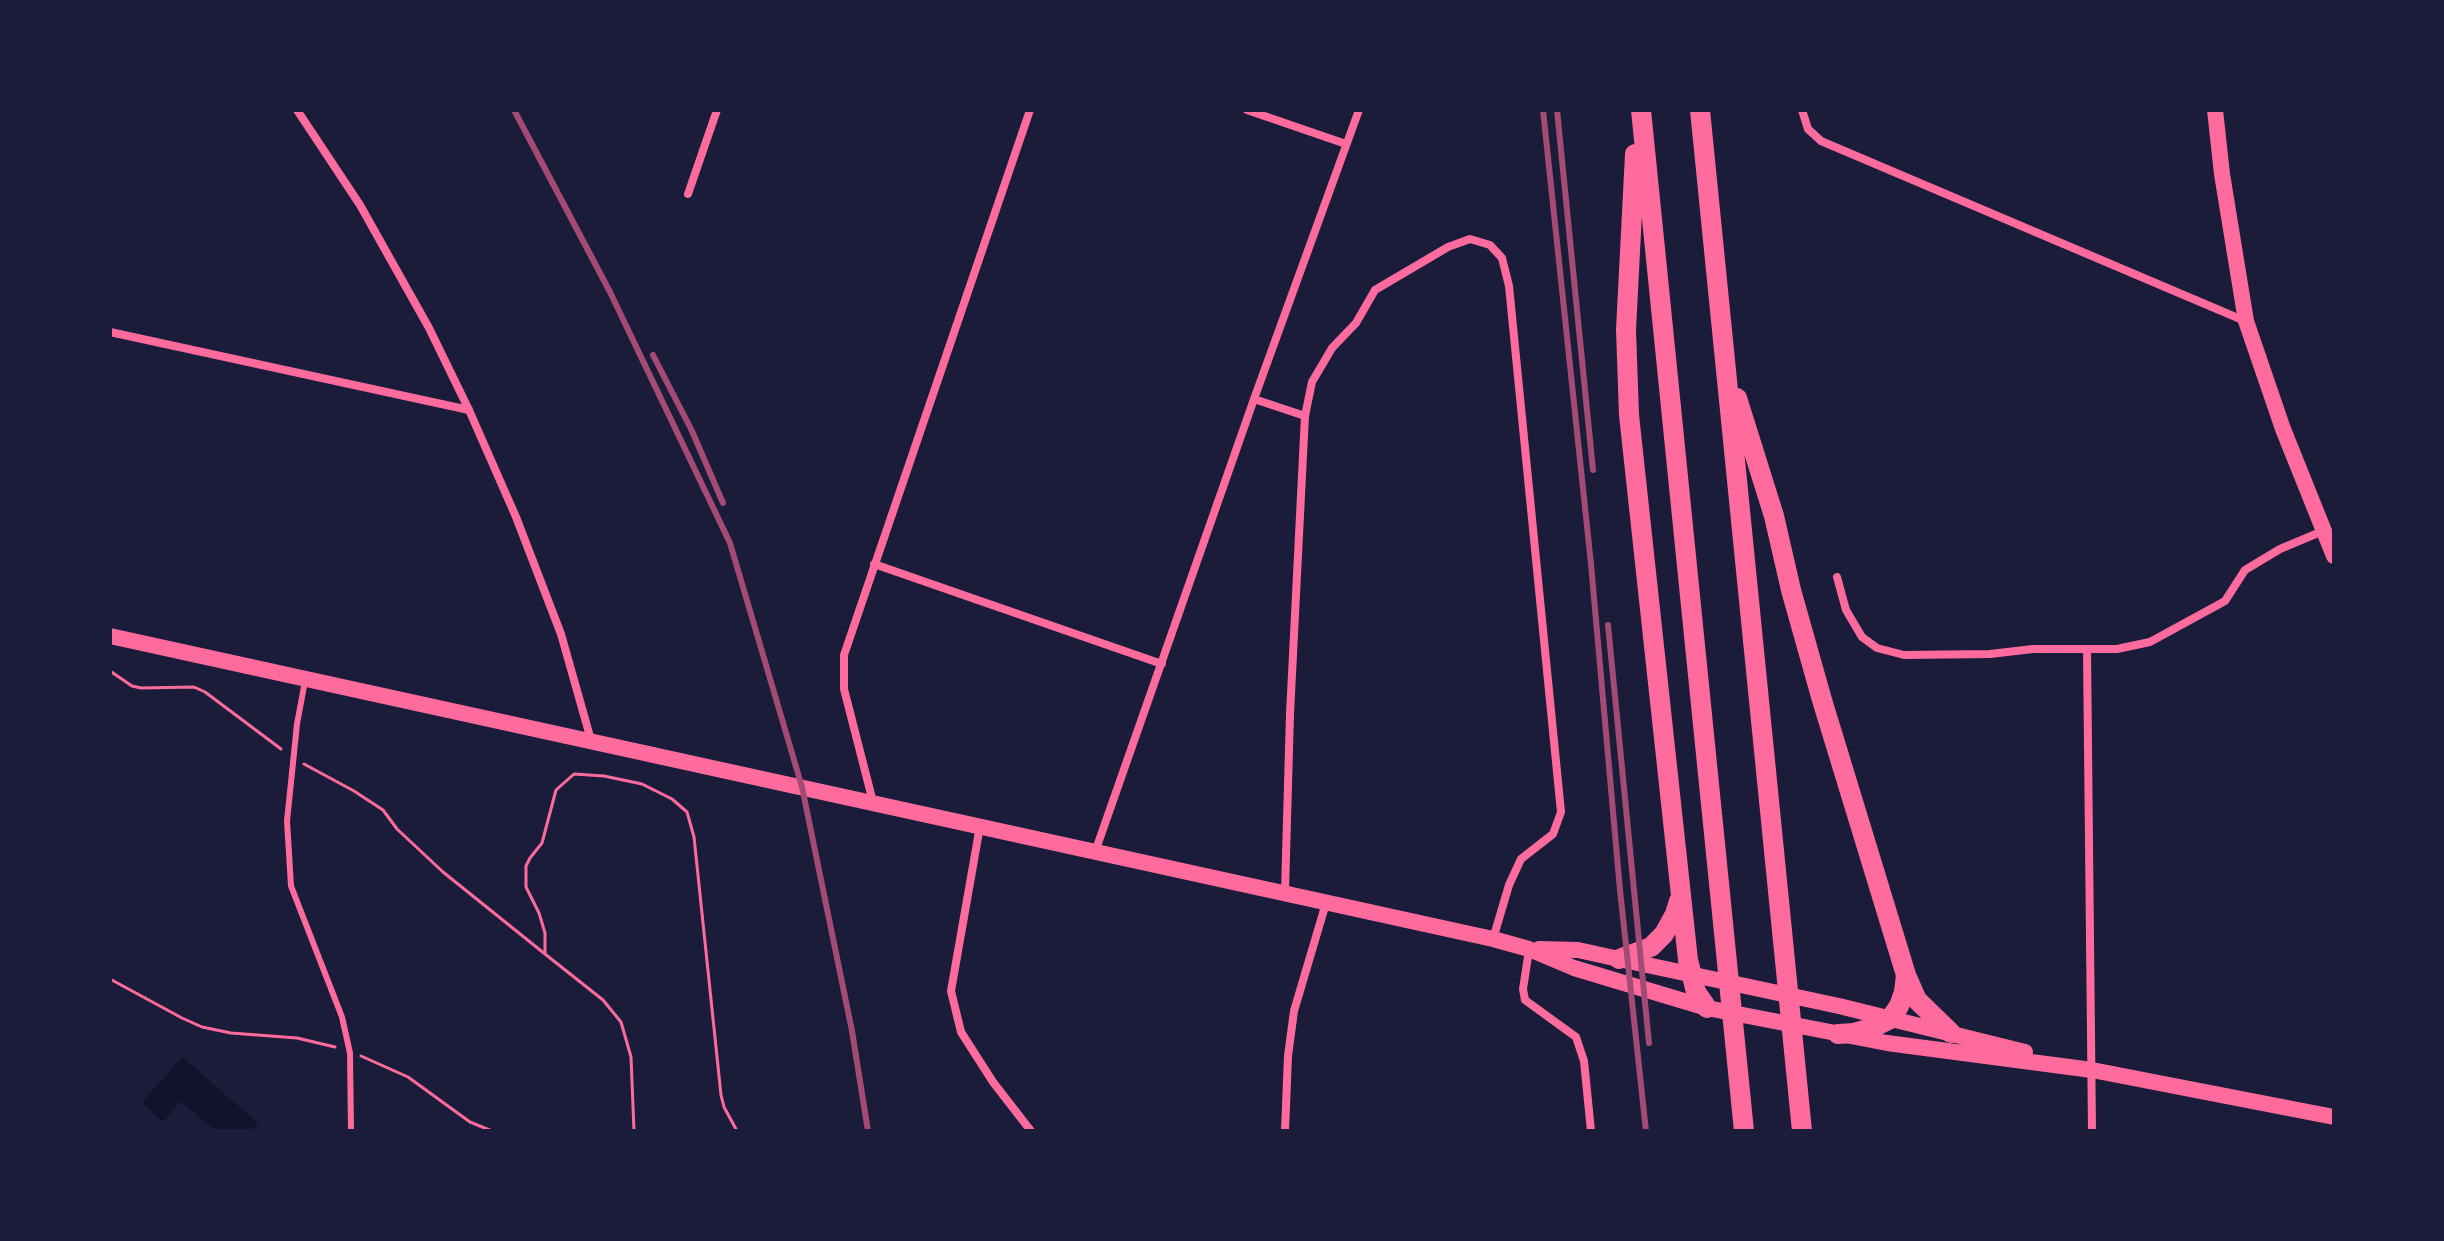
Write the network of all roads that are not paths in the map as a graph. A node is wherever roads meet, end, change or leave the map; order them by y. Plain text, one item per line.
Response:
1 (297, 110) edge
2 (717, 110) edge
3 (1030, 110) edge
4 (1247, 110) edge
5 (1359, 110) edge
6 (1639, 110) edge
7 (1700, 110) edge
8 (1802, 110) edge
9 (2215, 110) edge
10 (1346, 144) junction
11 (688, 194) dead end
12 (2246, 321) junction
13 (110, 332) edge
14 (1724, 356) junction
15 (1254, 399) junction
16 (469, 410) junction
17 (1305, 416) junction
18 (2324, 531) junction
19 (2334, 556) edge
20 (874, 564) junction
21 (1837, 577) dead end
22 (110, 636) edge
23 (2087, 649) junction
24 (1162, 664) junction
25 (306, 677) junction
26 (591, 740) junction
27 (873, 803) junction
28 (980, 826) junction
29 (1095, 852) junction
30 (1681, 889) junction
31 (1285, 891) junction
32 (1326, 903) junction
33 (1493, 939) junction
34 (1529, 949) junction
35 (1619, 959) junction
36 (1690, 974) junction
37 (1906, 975) junction
38 (1707, 1008) junction
39 (1890, 1019) junction
40 (1951, 1033) junction
41 (1838, 1034) junction
42 (2092, 1070) junction
43 (2334, 1117) edge
44 (351, 1131) edge
45 (1031, 1131) edge
46 (1285, 1131) edge
47 (1591, 1131) edge
48 (1744, 1131) edge
49 (1802, 1131) edge
50 (2092, 1131) edge

1 - 16 street
2 - 11 street
3 - 20 street
4 - 10 street
5 - 10 street
6 - 30 highway
6 - 48 highway
7 - 14 highway
8 - 12 street
9 - 12 main road
10 - 15 street
12 - 18 main road
13 - 16 street
14 - 37 highway
14 - 49 highway
15 - 17 street
15 - 24 street
16 - 26 street
17 - 31 street
17 - 33 street
18 - 19 main road
18 - 23 street
20 - 24 street
20 - 27 street
21 - 23 street
22 - 25 main road
23 - 42 street
24 - 29 street
25 - 26 main road
25 - 44 lane
26 - 27 main road
27 - 28 main road
28 - 29 main road
28 - 45 street
29 - 31 main road
30 - 35 highway
30 - 36 highway
31 - 32 main road
32 - 33 main road
32 - 46 street
33 - 34 main road
34 - 35 main road
34 - 38 main road
34 - 47 street
35 - 36 main road
36 - 38 highway
36 - 39 main road
37 - 39 highway
37 - 40 highway
38 - 41 main road
39 - 40 main road
39 - 41 highway
40 - 42 main road
41 - 42 main road
42 - 43 main road
42 - 50 street

